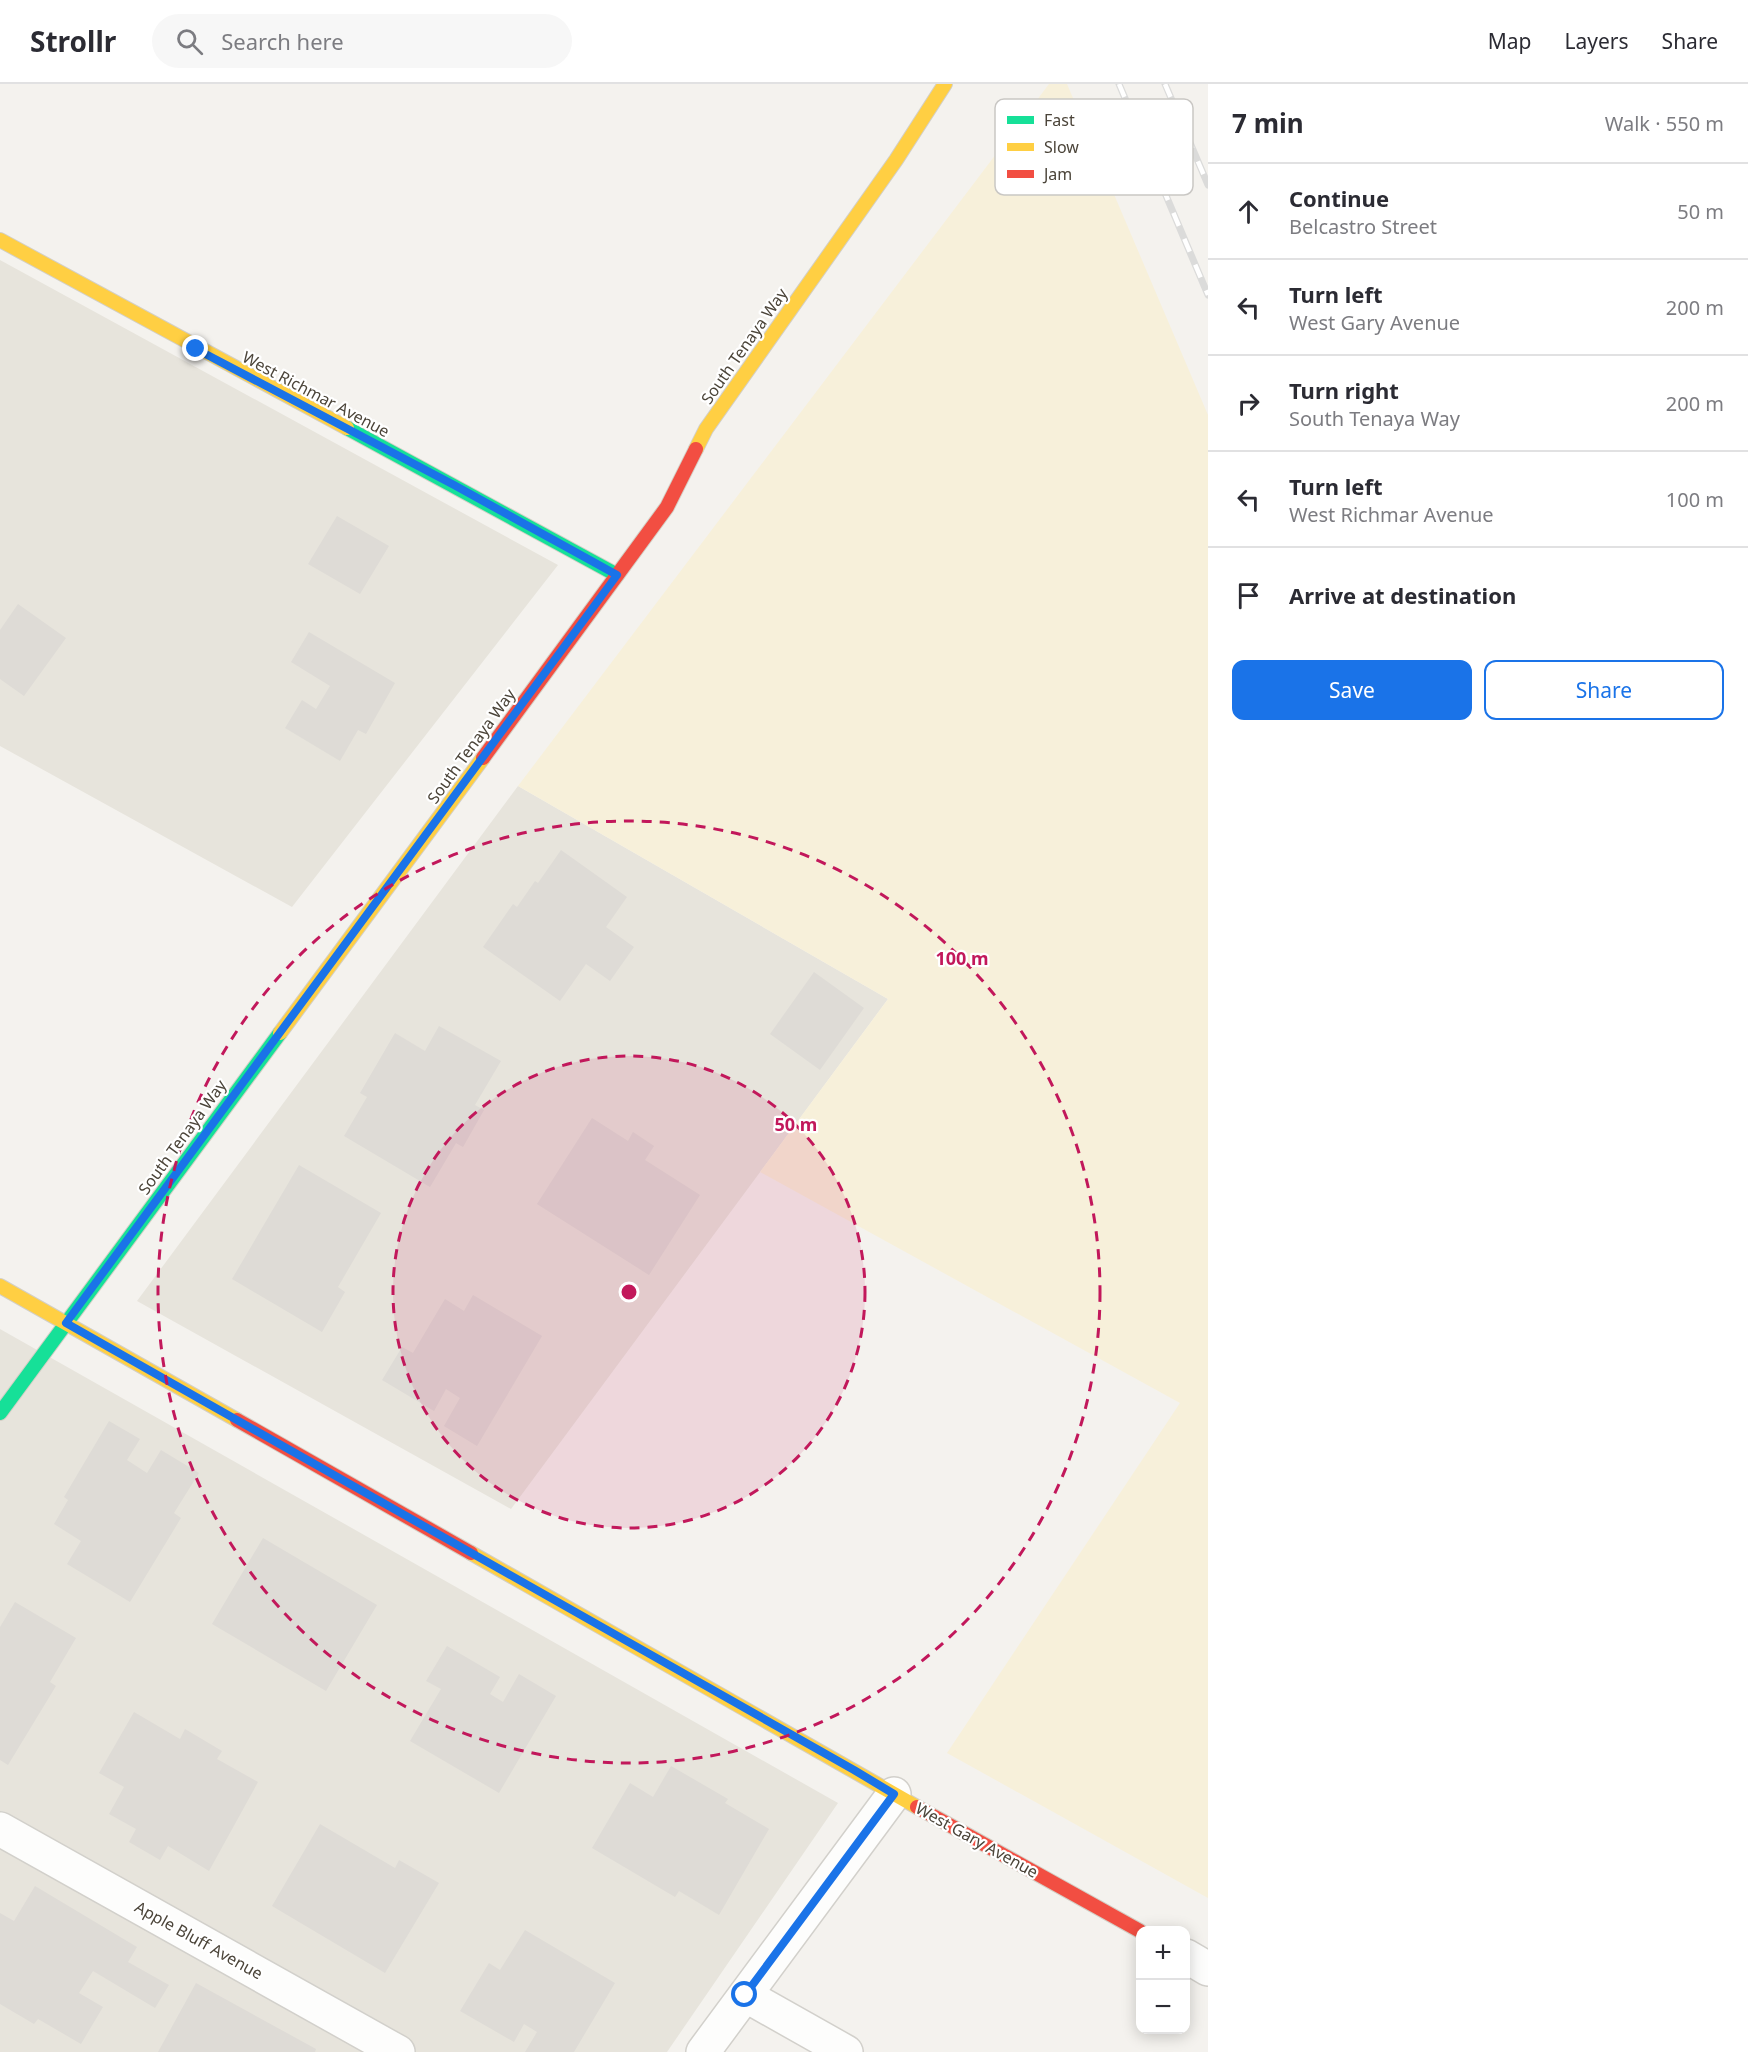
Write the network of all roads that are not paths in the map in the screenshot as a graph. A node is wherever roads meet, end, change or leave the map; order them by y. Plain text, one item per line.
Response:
1 (945, 84) edge
2 (0, 240) edge
3 (617, 575) junction
4 (0, 1286) edge
5 (66, 1323) junction
6 (0, 1413) edge
7 (894, 1794) junction
8 (0, 1829) edge
9 (1136, 1929) edge
10 (1190, 1959) edge
11 (1208, 1969) edge
12 (745, 1995) junction
13 (398, 2052) edge
14 (703, 2052) edge
15 (846, 2052) edge

1 - 3 street, South Tenaya Way
2 - 3 street, West Richmar Avenue
3 - 5 street, South Tenaya Way
4 - 5 street, West Gary Avenue
5 - 6 street, South Tenaya Way
5 - 7 street, West Gary Avenue
7 - 9 street, West Gary Avenue
7 - 12 street
8 - 13 street, Apple Bluff Avenue
10 - 11 street
12 - 14 street
12 - 15 street

